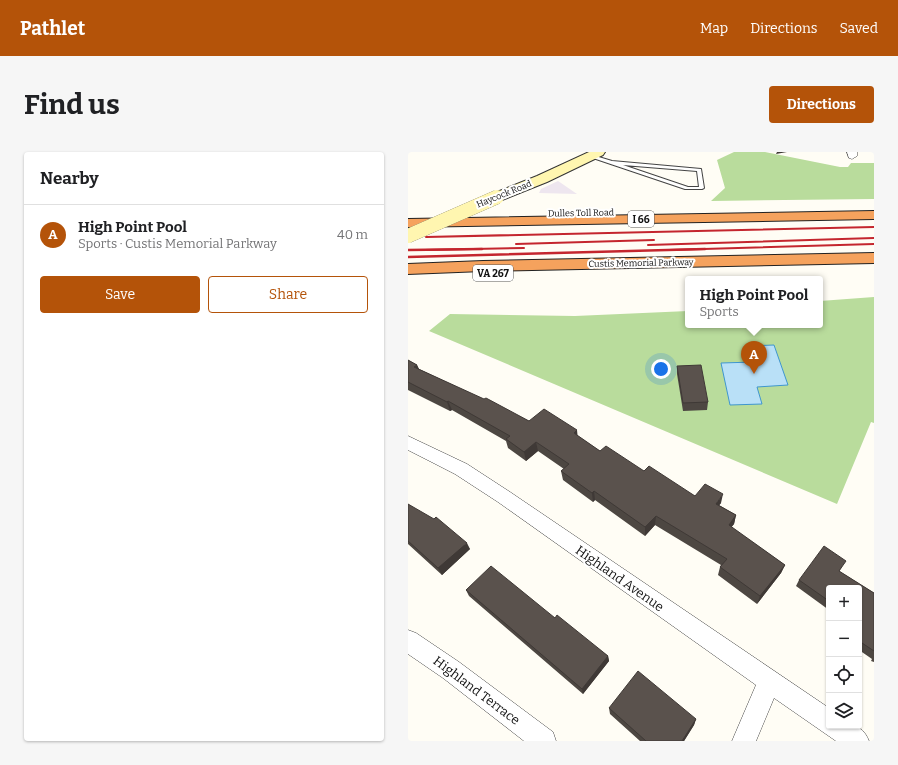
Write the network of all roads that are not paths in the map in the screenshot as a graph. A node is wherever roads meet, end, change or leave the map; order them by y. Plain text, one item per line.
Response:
1 (596, 153) edge
2 (608, 162) junction
3 (874, 208) edge
4 (874, 215) edge
5 (408, 216) edge
6 (408, 223) edge
7 (408, 236) edge
8 (874, 258) edge
9 (578, 265) junction
10 (408, 270) edge
11 (408, 277) edge
12 (408, 442) edge
13 (408, 641) edge
14 (769, 681) junction
15 (826, 720) edge
16 (839, 729) edge
17 (544, 741) edge
18 (744, 741) edge
19 (857, 741) edge

1 - 2 lane
1 - 7 main road, Haycock Road, bridge
2 - 2 lane
3 - 5 highway, Dulles Toll Road
4 - 6 highway, I 66
8 - 9 highway, Custis Memorial Parkway
9 - 10 highway, Custis Memorial Parkway
9 - 11 highway, VA 267
12 - 14 street, Highland Avenue
13 - 17 street, Highland Terrace
14 - 15 street, Highland Avenue
14 - 18 street
16 - 19 street

